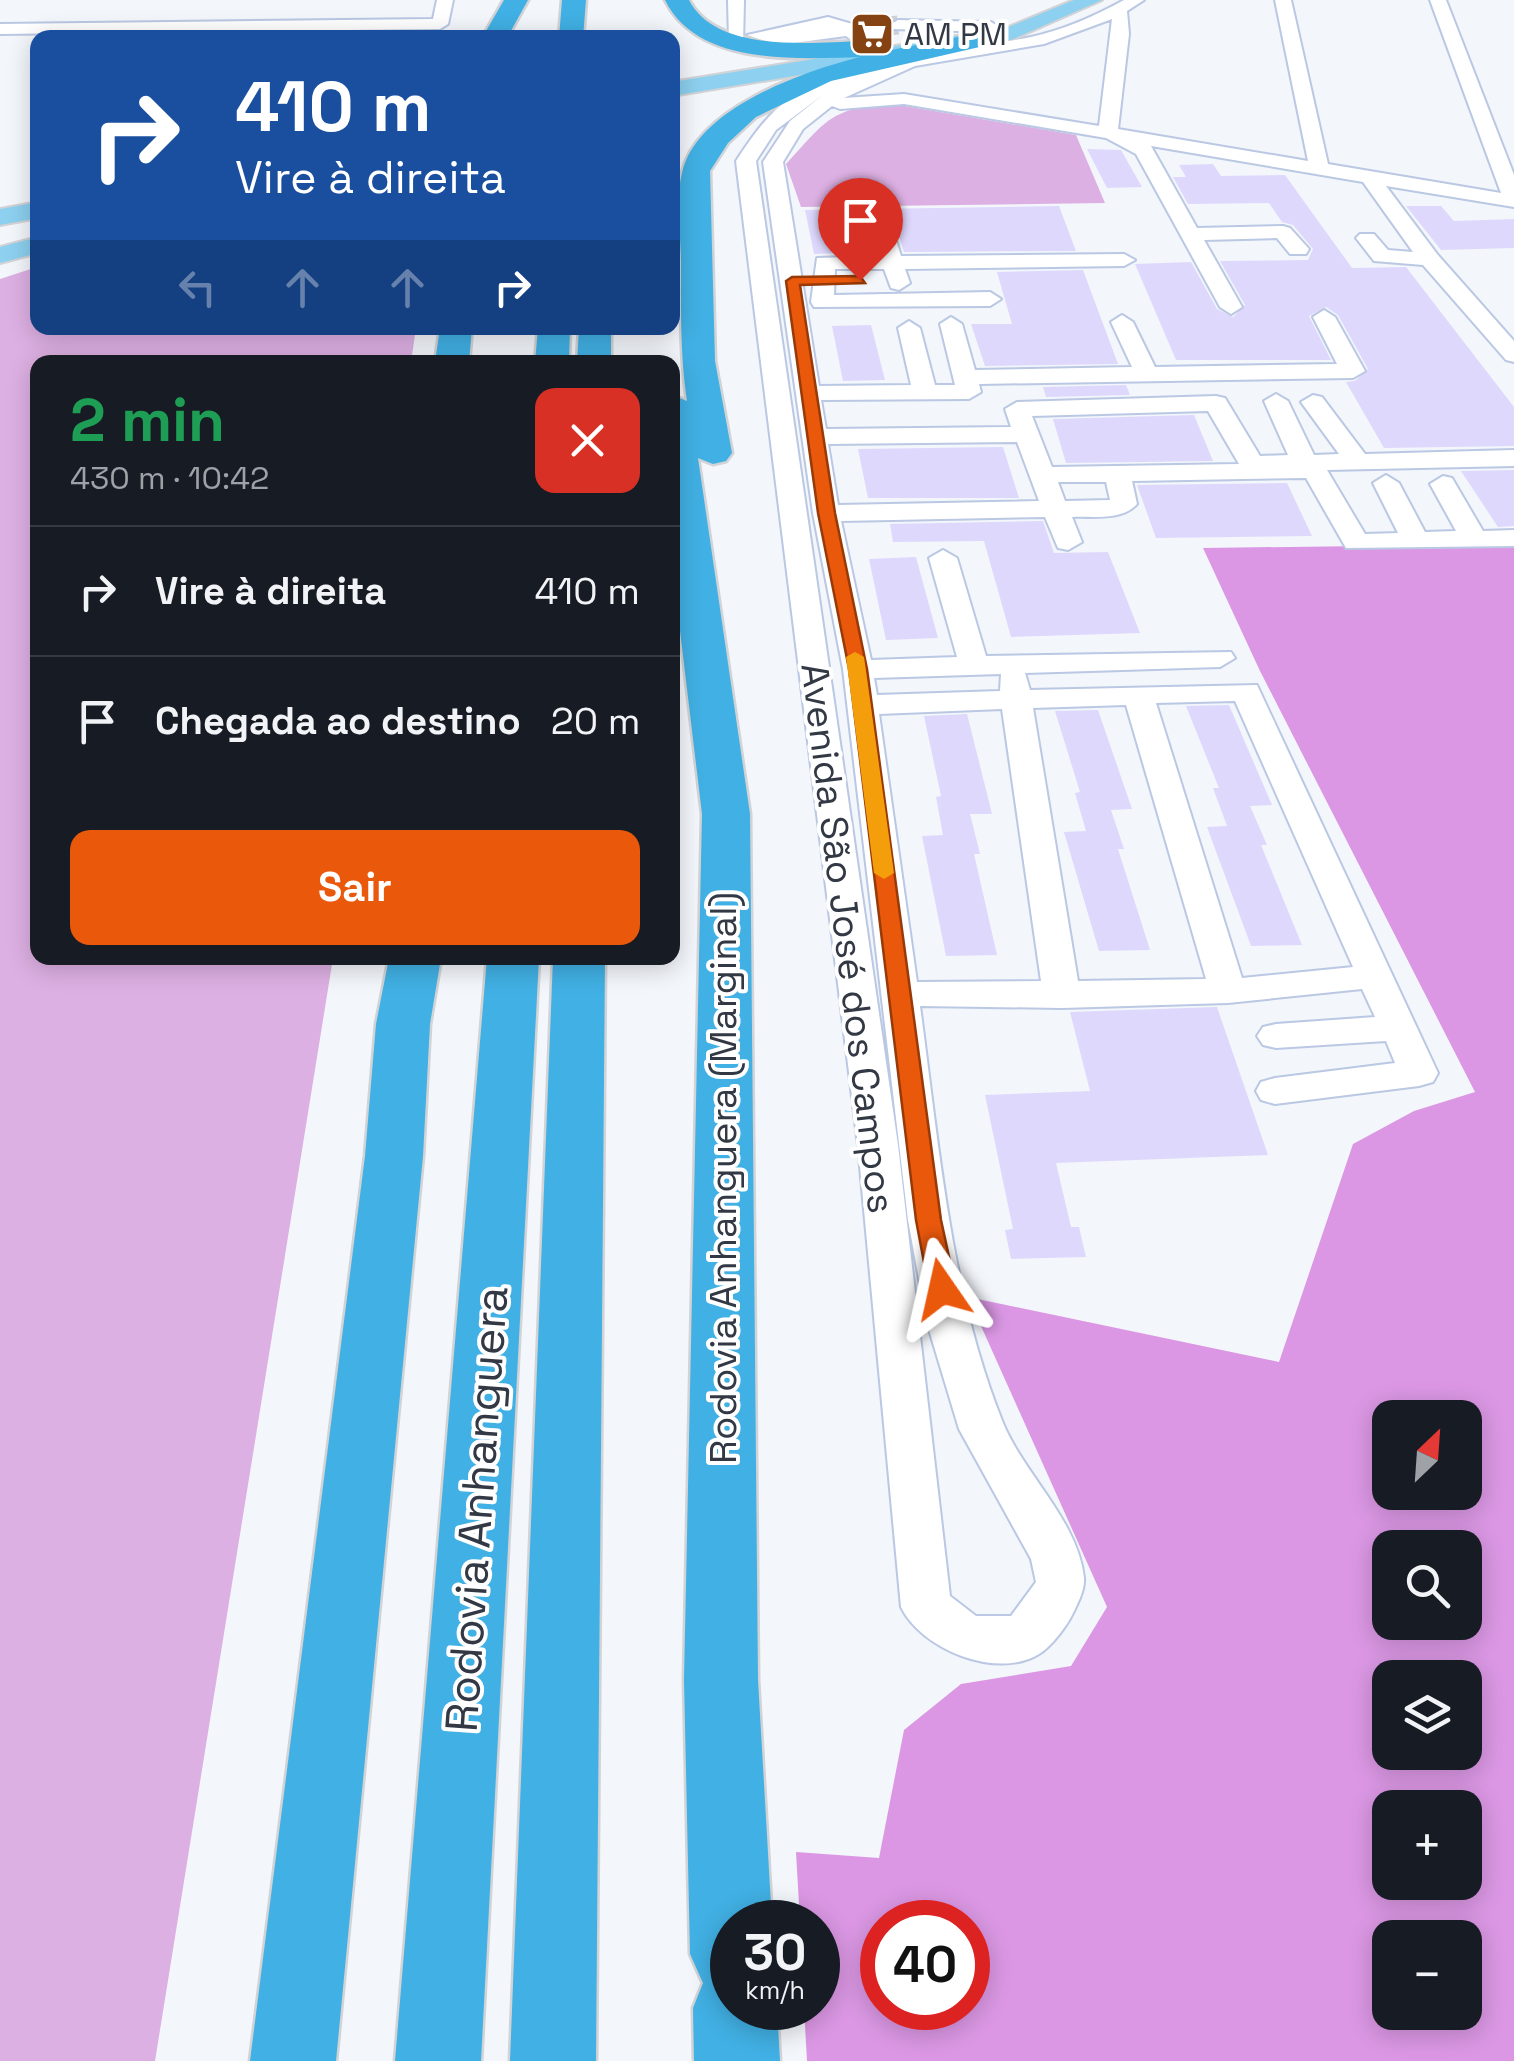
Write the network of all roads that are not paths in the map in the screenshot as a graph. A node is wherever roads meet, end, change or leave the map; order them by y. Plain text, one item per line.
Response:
1 (404, 0) edge
2 (445, 0) edge
3 (516, 0) edge
4 (530, 0) edge
5 (574, 0) edge
6 (677, 0) edge
7 (736, 0) edge
8 (1092, 0) edge
9 (1136, 0) edge
10 (1283, 0) edge
11 (1438, 0) edge
12 (1116, 11) junction
13 (1011, 12) dead end
14 (898, 24) tunnel mouth
15 (1038, 24) junction
16 (0, 26) edge
17 (397, 26) junction
18 (1077, 29) junction
19 (499, 30) edge
20 (527, 30) edge
21 (572, 30) edge
22 (850, 31) dead end
23 (987, 33) junction
24 (922, 34) junction
25 (1121, 34) junction
26 (737, 42) junction
27 (868, 67) junction
28 (706, 82) junction
29 (680, 85) edge
30 (942, 104) junction
31 (1011, 117) junction
32 (802, 119) junction
33 (1108, 132) junction
34 (994, 133) dead end
35 (1319, 168) junction
36 (1369, 176) junction
37 (1514, 201) edge
38 (30, 211) edge
39 (0, 217) edge
40 (880, 221) dead end
41 (1191, 234) junction
42 (1367, 238) dead end
43 (30, 247) edge
44 (1298, 249) dead end
45 (0, 256) edge
46 (1429, 259) junction
47 (1124, 260) dead end
48 (807, 281) junction
49 (897, 281) junction
50 (986, 289) dead end
51 (1231, 307) dead end
52 (1324, 317) dead end
53 (1122, 322) dead end
54 (951, 324) dead end
55 (909, 328) dead end
56 (1514, 355) edge
57 (1147, 375) junction
58 (966, 377) junction
59 (809, 393) junction
60 (925, 393) junction
61 (1276, 400) dead end
62 (1313, 402) dead end
63 (1028, 434) junction
64 (815, 438) junction
65 (1514, 458) edge
66 (1358, 462) junction
67 (1305, 464) junction
68 (680, 466) edge
69 (1118, 474) junction
70 (1042, 475) junction
71 (1386, 483) dead end
72 (1443, 484) dead end
73 (1056, 509) junction
74 (826, 513) junction
75 (1474, 538) junction
76 (1514, 538) edge
77 (1415, 540) junction
78 (1068, 542) dead end
79 (944, 558) dead end
80 (1220, 658) dead end
81 (1009, 665) junction
82 (974, 666) junction
83 (858, 669) junction
84 (1138, 694) junction
85 (1020, 701) junction
86 (862, 705) junction
87 (726, 814) junction
88 (414, 965) edge
89 (476, 965) edge
90 (513, 965) edge
91 (579, 965) edge
92 (1373, 976) junction
93 (1228, 991) junction
94 (900, 994) junction
95 (1062, 996) junction
96 (1398, 1028) junction
97 (1276, 1036) dead end
98 (1275, 1092) dead end
99 (476, 1507) junction
100 (730, 1900) edge
101 (736, 2030) edge
102 (292, 2061) edge
103 (438, 2061) edge
104 (554, 2061) edge
105 (737, 2061) edge

1 - 17 street
2 - 17 street
3 - 19 highway
4 - 20 highway
5 - 21 highway
6 - 26 highway
7 - 26 street
8 - 15 main road, Avenida São José dos Campos
9 - 12 street, Avenida São José dos Campos
10 - 35 street
11 - 37 street
12 - 15 main road
12 - 18 street, Avenida São José dos Campos
12 - 25 street
13 - 23 main road, Avenida São José dos Campos
14 - 24 street
15 - 23 main road, Avenida São José dos Campos
16 - 17 street
18 - 24 street, Avenida São José dos Campos
18 - 25 street
22 - 27 street
23 - 24 main road, Avenida São José dos Campos
23 - 28 main road, Avenida São José dos Campos
23 - 87 highway
24 - 27 street, Avenida São José dos Campos
25 - 33 street
26 - 27 highway
27 - 28 main road, Avenida São José dos Campos
27 - 30 street
27 - 32 street, Avenida São José dos Campos
27 - 94 street, Avenida São José dos Campos
28 - 29 main road, Avenida São José dos Campos
30 - 31 street
30 - 32 street
31 - 33 street
31 - 34 street
32 - 48 street, Avenida São José dos Campos
33 - 35 street
33 - 41 street
35 - 36 street
36 - 37 street
36 - 46 street
38 - 39 main road
40 - 49 street
41 - 44 street
41 - 51 street
42 - 46 street
43 - 45 main road
46 - 56 street
47 - 49 street
48 - 49 street
48 - 59 street, Avenida São José dos Campos
49 - 50 street
52 - 57 street
53 - 57 street
54 - 58 street
55 - 60 street
57 - 58 street
58 - 60 street
59 - 60 street
59 - 64 street, Avenida São José dos Campos
61 - 67 street
62 - 66 street
63 - 64 street
63 - 67 street
63 - 70 street
64 - 74 street, Avenida São José dos Campos
65 - 66 street
66 - 67 street
68 - 87 highway, Rodovia Anhanguera (Marginal)
69 - 70 street
69 - 73 street
69 - 77 street
70 - 73 street
71 - 77 street
72 - 75 street
73 - 74 street
73 - 78 street
74 - 83 street, Avenida São José dos Campos
75 - 76 street
75 - 77 street
79 - 82 street
80 - 81 street
81 - 82 street
81 - 85 street
82 - 83 street
83 - 86 street, Avenida São José dos Campos
84 - 85 street
84 - 92 street
84 - 93 street
85 - 86 street
85 - 95 street
86 - 94 street, Avenida São José dos Campos
87 - 100 highway, Rodovia Anhanguera (Marginal)
88 - 102 highway
89 - 99 highway
90 - 99 highway, Rodovia Anhanguera
91 - 104 highway, Rodovia Anhanguera
92 - 93 street
92 - 96 street
93 - 95 street
94 - 95 street
96 - 97 street
96 - 98 street
99 - 103 highway, Rodovia Anhanguera
101 - 105 highway

